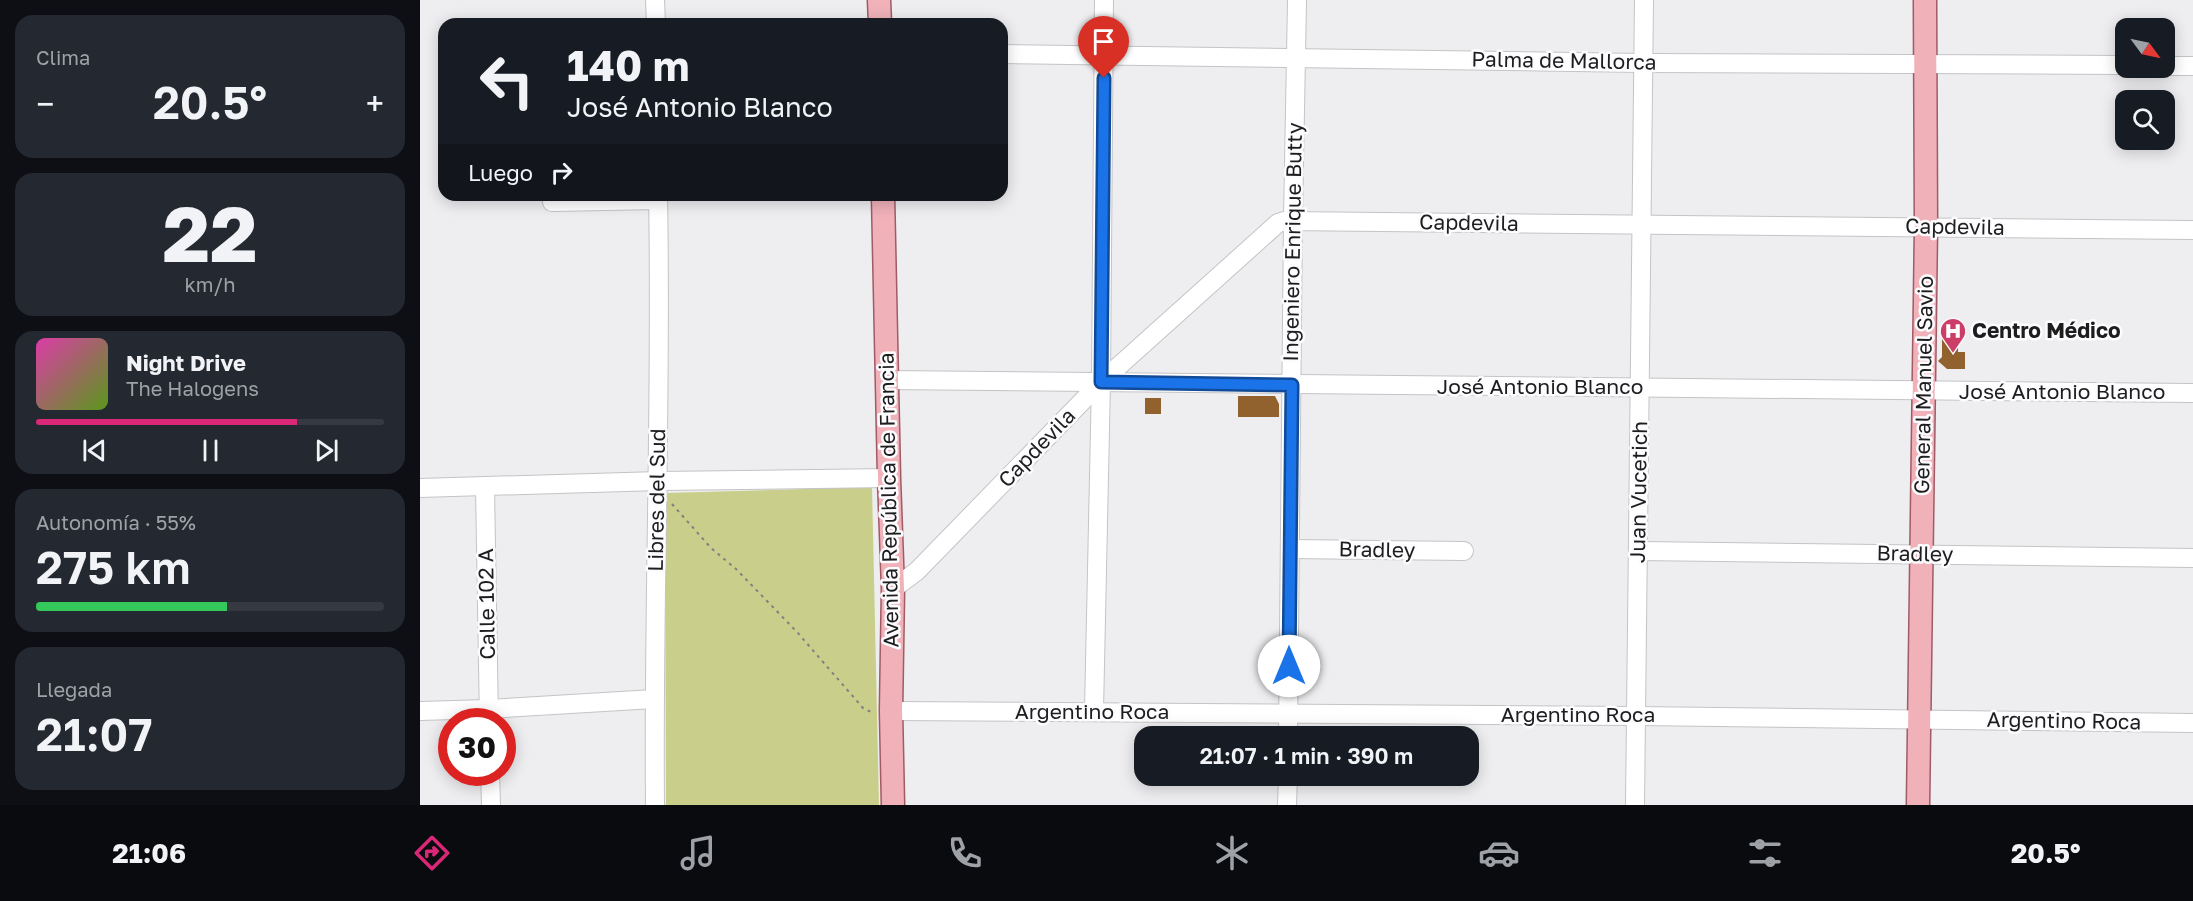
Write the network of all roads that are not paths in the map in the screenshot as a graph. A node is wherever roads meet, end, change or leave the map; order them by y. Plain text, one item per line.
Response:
1 (655, 0) edge
2 (879, 0) edge
3 (1104, 0) edge
4 (1297, 0) edge
5 (1644, 0) edge
6 (1924, 0) edge
7 (656, 18) edge
8 (880, 18) edge
9 (1008, 54) edge
10 (1104, 55) junction
11 (1296, 57) junction
12 (1644, 63) junction
13 (1924, 63) junction
14 (2115, 65) edge
15 (2175, 66) edge
16 (2193, 66) edge
17 (578, 201) edge
18 (658, 201) edge
19 (883, 201) edge
20 (552, 202) dead end
21 (1293, 220) junction
22 (1643, 224) junction
23 (1926, 227) junction
24 (2193, 230) edge
25 (886, 380) junction
26 (1101, 382) junction
27 (1292, 385) junction
28 (1640, 388) junction
29 (1924, 391) junction
30 (2193, 393) edge
31 (889, 478) junction
32 (659, 481) junction
33 (485, 487) junction
34 (420, 488) edge
35 (1290, 549) junction
36 (1464, 551) dead end
37 (1638, 551) junction
38 (1923, 554) junction
39 (2193, 558) edge
40 (893, 589) junction
41 (654, 699) junction
42 (489, 708) edge
43 (420, 711) edge
44 (891, 711) junction
45 (1094, 711) junction
46 (438, 712) edge
47 (516, 712) edge
48 (1288, 713) junction
49 (1636, 716) junction
50 (1919, 719) junction
51 (2193, 723) edge
52 (1288, 726) edge
53 (490, 786) edge
54 (1288, 786) edge
55 (490, 805) edge
56 (655, 805) edge
57 (893, 805) edge
58 (1287, 805) edge
59 (1635, 805) edge
60 (1918, 805) edge

1 - 7 street
2 - 8 main road
3 - 10 street
4 - 11 street, Ingeniero Enrique Butty
5 - 12 street, Juan Vucetich
6 - 13 main road, General Manuel Savio
9 - 10 street, Palma de Mallorca
10 - 11 street, Palma de Mallorca
10 - 26 street
11 - 12 street, Palma de Mallorca
11 - 21 street, Ingeniero Enrique Butty
12 - 13 street, Palma de Mallorca
12 - 22 street, Juan Vucetich
13 - 14 street, Palma de Mallorca
13 - 23 main road, General Manuel Savio
15 - 16 street
17 - 20 street
18 - 32 street, Libres del Sud
19 - 25 main road, Avenida República de Francia
21 - 22 street, Capdevila
21 - 26 street, Capdevila
21 - 27 street, Ingeniero Enrique Butty
22 - 23 street, Capdevila
22 - 28 street, Juan Vucetich
23 - 24 street, Capdevila
23 - 29 main road, General Manuel Savio
25 - 26 street, José Antonio Blanco
25 - 31 main road, Avenida República de Francia
26 - 27 street, José Antonio Blanco
26 - 40 street, Capdevila
26 - 45 street
27 - 28 street, José Antonio Blanco
27 - 35 street, Ingeniero Enrique Butty
28 - 29 street, José Antonio Blanco
28 - 37 street, Juan Vucetich
29 - 30 street, José Antonio Blanco
29 - 38 main road, General Manuel Savio
31 - 32 street
31 - 40 main road, Avenida República de Francia
32 - 33 street
32 - 41 street, Libres del Sud
33 - 34 street
33 - 42 street, Calle 102 A
35 - 36 street, Bradley
35 - 48 street, Ingeniero Enrique Butty
37 - 38 street, Bradley
37 - 49 street, Juan Vucetich
38 - 39 street, Bradley
38 - 50 main road, General Manuel Savio
40 - 44 main road, Avenida República de Francia
41 - 47 street
41 - 56 street, Libres del Sud
43 - 46 street
44 - 45 street, Argentino Roca
44 - 57 main road, Avenida República de Francia
45 - 48 street, Argentino Roca
48 - 49 street, Argentino Roca
48 - 52 street, Ingeniero Enrique Butty
49 - 50 street, Argentino Roca
49 - 59 street, Juan Vucetich
50 - 51 street, Argentino Roca
50 - 60 main road, General Manuel Savio
53 - 55 street
54 - 58 street

